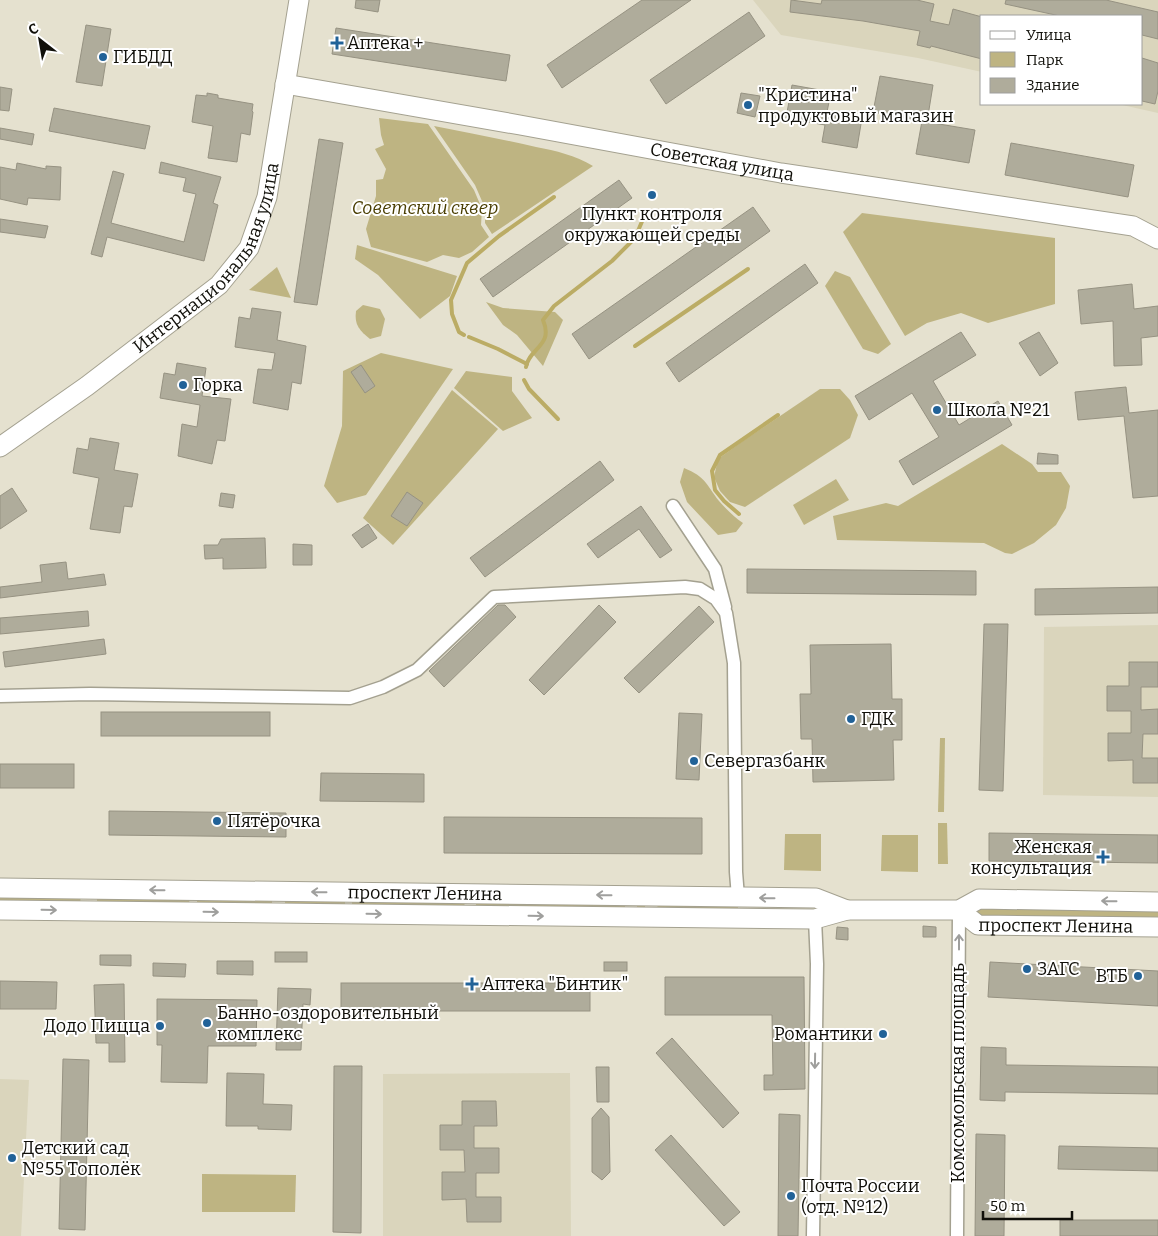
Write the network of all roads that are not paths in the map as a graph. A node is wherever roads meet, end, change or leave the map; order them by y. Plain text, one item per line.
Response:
1 (299, 0) edge
2 (285, 84) junction
3 (1158, 238) edge
4 (0, 447) edge
5 (672, 506) dead end
6 (726, 613) junction
7 (0, 696) edge
8 (0, 888) edge
9 (738, 897) junction
10 (1158, 902) edge
11 (0, 910) edge
12 (847, 910) junction
13 (959, 910) junction
14 (815, 919) junction
15 (1158, 927) edge
16 (813, 1236) edge
17 (957, 1236) edge

1 - 2 main road, Интернациональная улица
2 - 3 main road, Советская улица
2 - 4 main road, Интернациональная улица
5 - 6 street
6 - 7 street
6 - 9 street
9 -> 8 main road, проспект Ленина
12 -> 9 main road, проспект Ленина
10 -> 13 main road, проспект Ленина
11 -> 14 main road, проспект Ленина
12 - 13 main road, проспект Ленина
12 - 14 main road, проспект Ленина
13 - 15 main road, проспект Ленина
17 -> 13 street, Комсомольская площадь
14 -> 16 street

